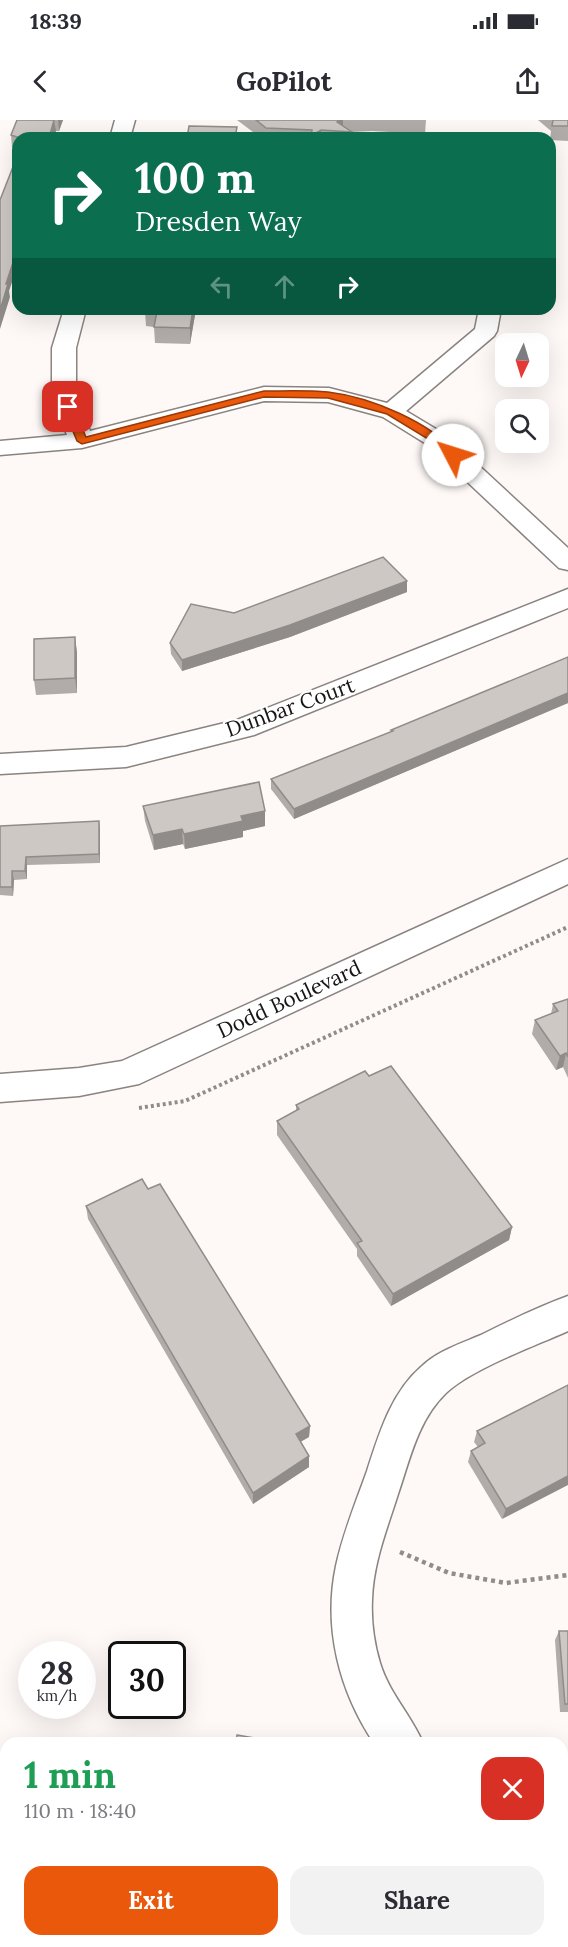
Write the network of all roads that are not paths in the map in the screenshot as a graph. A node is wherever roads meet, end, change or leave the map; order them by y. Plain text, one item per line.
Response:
1 (73, 315) edge
2 (489, 315) edge
3 (390, 412) junction
4 (82, 441) junction
5 (0, 448) edge
6 (568, 562) edge
7 (568, 598) edge
8 (0, 764) edge
9 (568, 871) edge
10 (0, 1088) edge
11 (568, 1313) edge
12 (395, 1737) edge

1 - 4 street
2 - 3 street
3 - 4 street
3 - 6 street
4 - 5 street
7 - 8 street, Dunbar Court
9 - 10 street, Dodd Boulevard
11 - 12 street

